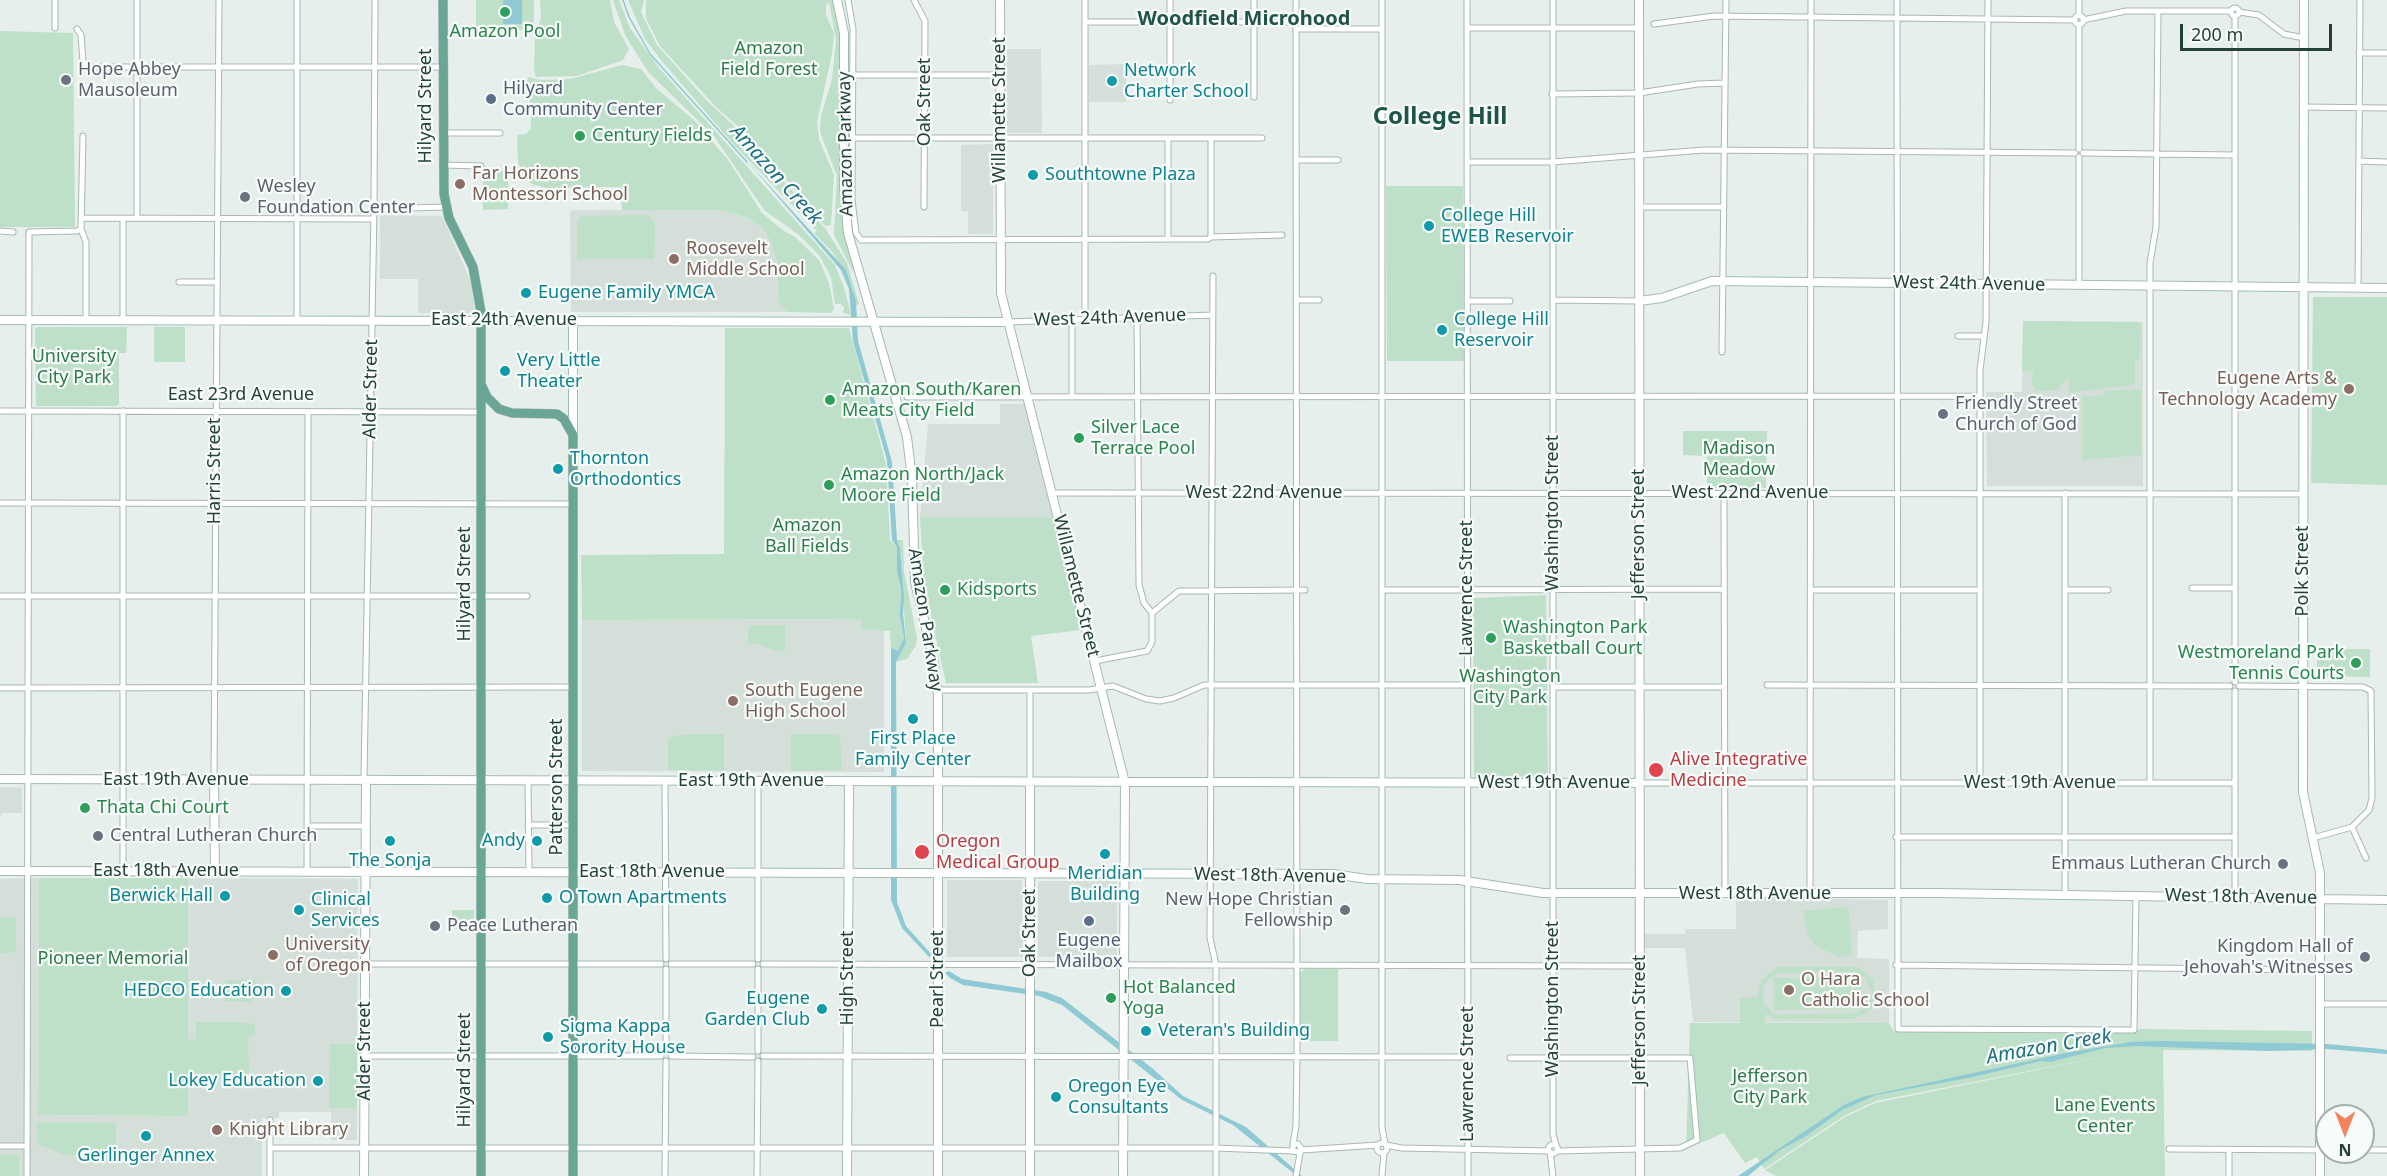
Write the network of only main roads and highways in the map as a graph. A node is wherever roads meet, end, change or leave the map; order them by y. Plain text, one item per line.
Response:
1 (443, 0) edge
2 (481, 384) junction
3 (481, 411) junction
4 (512, 413) junction
5 (481, 1176) edge
6 (573, 1176) edge

1 - 2 main road, Hilyard Street
2 - 3 main road, Hilyard Street
2 - 4 main road
3 - 4 main road
3 - 5 main road, Hilyard Street
4 - 6 main road, Patterson Street

